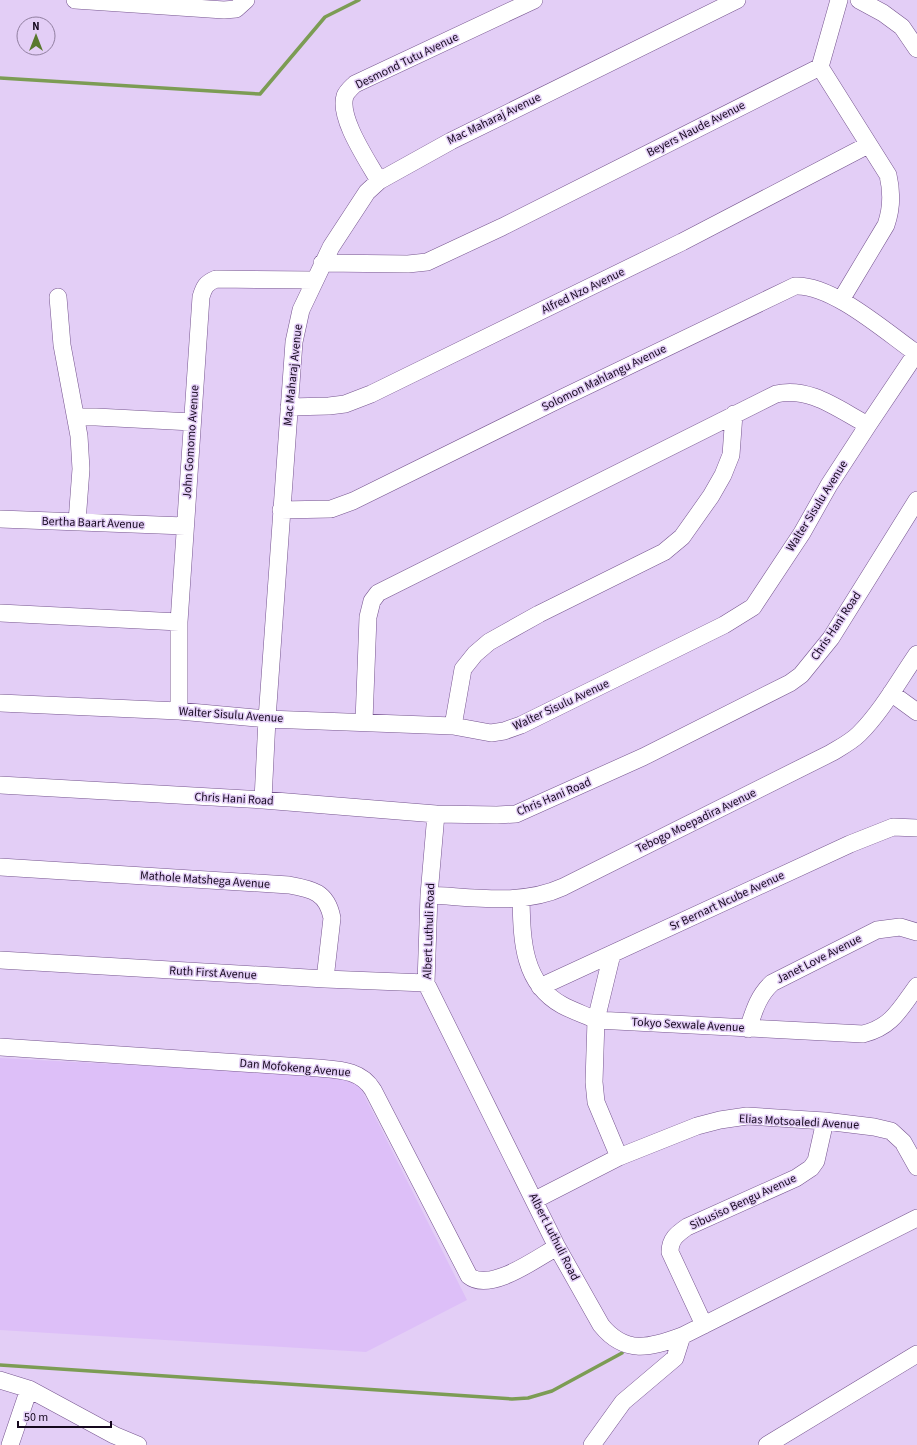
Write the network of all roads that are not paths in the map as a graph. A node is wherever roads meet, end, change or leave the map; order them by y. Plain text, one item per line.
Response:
1 (75, 0) edge
2 (246, 0) edge
3 (534, 0) edge
4 (735, 0) edge
5 (839, 0) edge
6 (859, 0) edge
7 (155, 3) edge
8 (917, 49) edge
9 (820, 67) junction
10 (868, 145) junction
11 (379, 181) junction
12 (322, 264) junction
13 (314, 280) junction
14 (58, 298) dead end
15 (841, 300) junction
16 (917, 352) edge
17 (289, 406) junction
18 (734, 414) junction
19 (76, 417) junction
20 (192, 422) junction
21 (868, 425) junction
22 (917, 500) edge
23 (281, 510) junction
24 (0, 520) edge
25 (77, 522) junction
26 (185, 526) junction
27 (0, 613) edge
28 (179, 622) junction
29 (917, 654) edge
30 (891, 693) junction
31 (0, 704) edge
32 (179, 711) junction
33 (917, 712) edge
34 (267, 719) junction
35 (364, 721) junction
36 (453, 726) junction
37 (0, 786) edge
38 (263, 800) junction
39 (436, 814) junction
40 (917, 828) edge
41 (0, 867) edge
42 (428, 895) junction
43 (521, 899) junction
44 (917, 932) edge
45 (612, 954) junction
46 (0, 960) edge
47 (325, 979) junction
48 (426, 983) junction
49 (917, 986) edge
50 (540, 987) junction
51 (596, 1020) junction
52 (748, 1029) junction
53 (0, 1047) edge
54 (825, 1121) junction
55 (619, 1157) junction
56 (917, 1167) edge
57 (535, 1200) junction
58 (917, 1218) edge
59 (557, 1246) junction
60 (704, 1325) junction
61 (682, 1336) junction
62 (917, 1354) edge
63 (0, 1380) edge
64 (29, 1388) junction
65 (113, 1440) edge
66 (10, 1445) edge
67 (138, 1445) edge
68 (592, 1445) edge
69 (767, 1445) edge

1 - 7 street
2 - 7 street
3 - 11 street, Desmond Tutu Avenue
4 - 11 street, Mac Maharaj Avenue
5 - 9 street
6 - 8 street
9 - 10 street
9 - 12 street, Beyers Naude Avenue
10 - 15 street
10 - 17 street, Alfred Nzo Avenue
11 - 12 street, Mac Maharaj Avenue
12 - 13 street, Mac Maharaj Avenue
13 - 17 street, Mac Maharaj Avenue
13 - 20 street, John Gomomo Avenue
14 - 19 street
15 - 16 street, Solomon Mahlangu Avenue
15 - 23 street, Solomon Mahlangu Avenue
16 - 21 street, Walter Sisulu Avenue
17 - 23 street, Mac Maharaj Avenue
18 - 21 street
18 - 35 street
18 - 36 street
19 - 20 street
19 - 25 street
20 - 26 street, John Gomomo Avenue
21 - 36 street, Walter Sisulu Avenue
22 - 39 street, Chris Hani Road
23 - 34 street, Mac Maharaj Avenue
24 - 25 street, Bertha Baart Avenue
25 - 26 street, Bertha Baart Avenue
26 - 28 street, John Gomomo Avenue
27 - 28 street
28 - 32 street, John Gomomo Avenue
29 - 30 street, Tebogo Moepadira Avenue
30 - 33 street
30 - 43 street, Tebogo Moepadira Avenue
31 - 32 street, Walter Sisulu Avenue
32 - 34 street, Walter Sisulu Avenue
34 - 35 street, Walter Sisulu Avenue
34 - 38 street, Mac Maharaj Avenue
35 - 36 street, Walter Sisulu Avenue
37 - 38 street, Chris Hani Road
38 - 39 street, Chris Hani Road
39 - 42 street, Albert Luthuli Road
40 - 45 street, Sr Bernart Ncube Avenue
41 - 47 street, Mathole Matshega Avenue
42 - 43 street, Tebogo Moepadira Avenue
42 - 48 street, Albert Luthuli Road
43 - 50 street, Tokyo Sexwale Avenue
44 - 52 street, Janet Love Avenue
45 - 50 street, Sr Bernart Ncube Avenue
45 - 51 street
46 - 47 street, Ruth First Avenue
47 - 48 street, Ruth First Avenue
48 - 57 street, Albert Luthuli Road
49 - 52 street, Tokyo Sexwale Avenue
50 - 51 street, Tokyo Sexwale Avenue
51 - 52 street, Tokyo Sexwale Avenue
51 - 55 street
53 - 59 street, Dan Mofokeng Avenue
54 - 55 street, Elias Motsoaledi Avenue
54 - 56 street, Elias Motsoaledi Avenue
54 - 60 street, Sibusiso Bengu Avenue
55 - 57 street, Elias Motsoaledi Avenue
57 - 59 street, Albert Luthuli Road
58 - 60 street, Albert Luthuli Road
59 - 61 street, Albert Luthuli Road
60 - 61 street, Albert Luthuli Road
61 - 68 street
62 - 69 street
63 - 64 street
64 - 65 street
64 - 66 street
65 - 67 street

